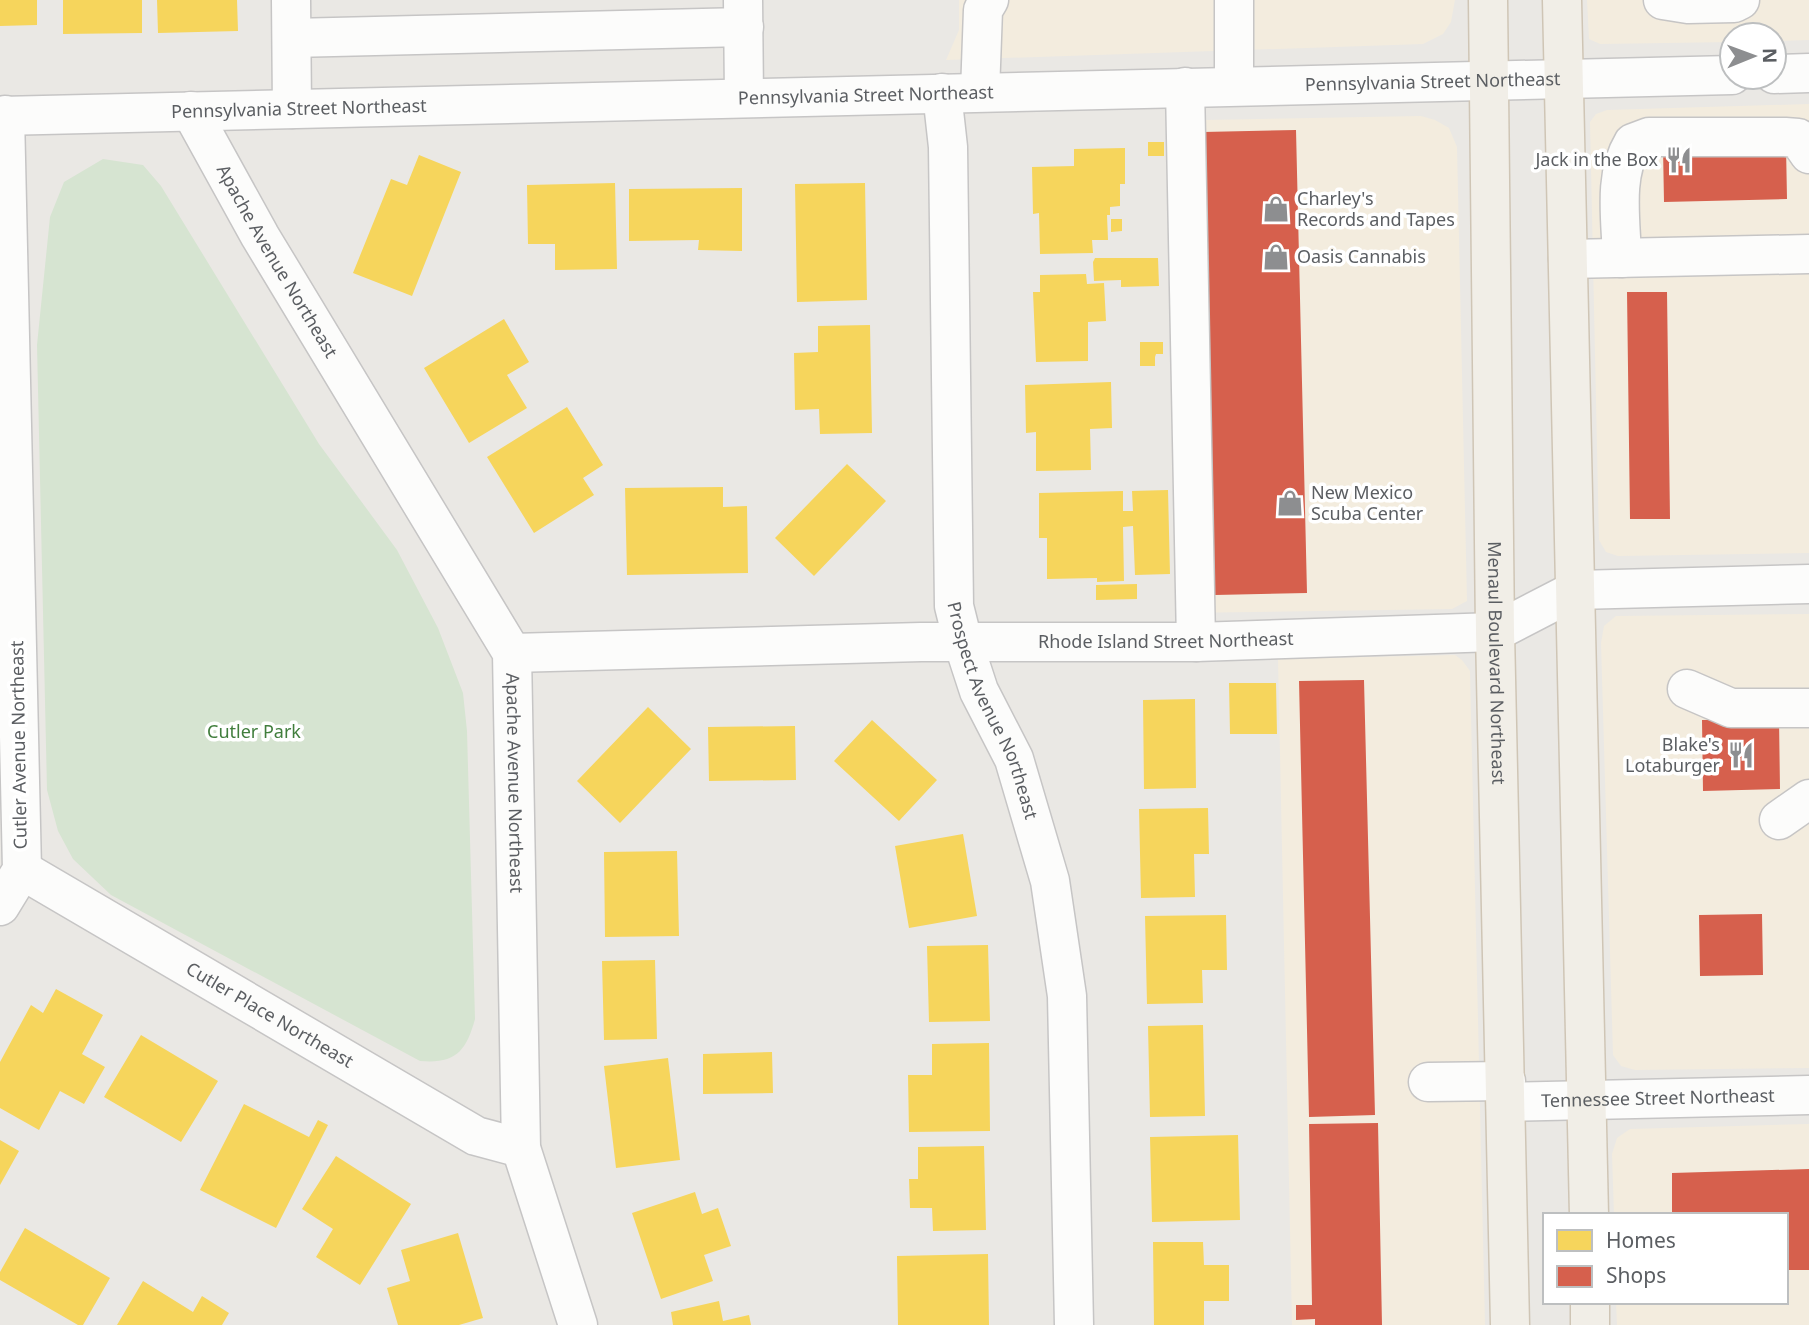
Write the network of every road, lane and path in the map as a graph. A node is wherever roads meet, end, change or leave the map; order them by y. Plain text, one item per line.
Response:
1 (291, 0) edge
2 (989, 0) edge
3 (1234, 0) edge
4 (1488, 0) edge
5 (1562, 0) edge
6 (1664, 0) edge
7 (1735, 10) edge
8 (743, 14) edge
9 (292, 38) junction
10 (1809, 73) edge
11 (1788, 74) edge
12 (1718, 75) edge
13 (1564, 78) junction
14 (1490, 80) junction
15 (1234, 86) junction
16 (1185, 87) junction
17 (980, 92) junction
18 (942, 93) junction
19 (744, 98) junction
20 (292, 108) junction
21 (191, 111) junction
22 (2, 116) edge
23 (1809, 154) edge
24 (1809, 254) edge
25 (1622, 258) junction
26 (1568, 259) junction
27 (1809, 584) edge
28 (1576, 590) junction
29 (1495, 632) junction
30 (963, 642) junction
31 (1196, 642) junction
32 (512, 653) junction
33 (1687, 689) dead end
34 (1809, 708) edge
35 (22, 870) junction
36 (0, 906) edge
37 (1428, 1082) dead end
38 (1506, 1091) junction
39 (1809, 1095) edge
40 (1587, 1100) junction
41 (522, 1148) junction
42 (1589, 1213) edge
43 (1590, 1304) edge
44 (578, 1325) edge
45 (1074, 1325) edge
46 (1510, 1325) edge
47 (1590, 1325) edge

1 - 9 street
2 - 17 street
3 - 15 street
4 - 14 main road, Menaul Boulevard Northeast
5 - 13 main road
6 - 7 street
8 - 9 street
8 - 19 street
9 - 20 street
10 - 11 street
12 - 13 street, Pennsylvania Street Northeast
13 - 14 street, Pennsylvania Street Northeast
13 - 26 main road
14 - 15 street, Pennsylvania Street Northeast
14 - 29 main road, Menaul Boulevard Northeast
15 - 16 street, Pennsylvania Street Northeast
16 - 17 street, Pennsylvania Street Northeast
16 - 31 street
17 - 18 street, Pennsylvania Street Northeast
18 - 19 street, Pennsylvania Street Northeast
18 - 30 street, Prospect Avenue Northeast
19 - 20 street, Pennsylvania Street Northeast
20 - 21 street, Pennsylvania Street Northeast
21 - 22 street, Pennsylvania Street Northeast
21 - 32 street, Apache Avenue Northeast
22 - 35 street, Cutler Avenue Northeast
23 - 25 street
24 - 25 street
25 - 26 street
26 - 28 main road
27 - 28 street, Rhode Island Street Northeast
28 - 29 street, Rhode Island Street Northeast
28 - 40 main road
29 - 31 street, Rhode Island Street Northeast
29 - 38 main road, Menaul Boulevard Northeast
30 - 31 street, Rhode Island Street Northeast
30 - 32 street, Rhode Island Street Northeast
30 - 45 street, Prospect Avenue Northeast
32 - 41 street, Apache Avenue Northeast
33 - 34 street
35 - 36 street, Cutler Avenue Northeast
35 - 41 street, Cutler Place Northeast
37 - 38 street, Tennessee Street Northeast
38 - 40 street, Tennessee Street Northeast
38 - 46 main road, Menaul Boulevard Northeast
39 - 40 street, Tennessee Street Northeast
40 - 42 main road
41 - 44 street, Apache Avenue Northeast
43 - 47 main road

